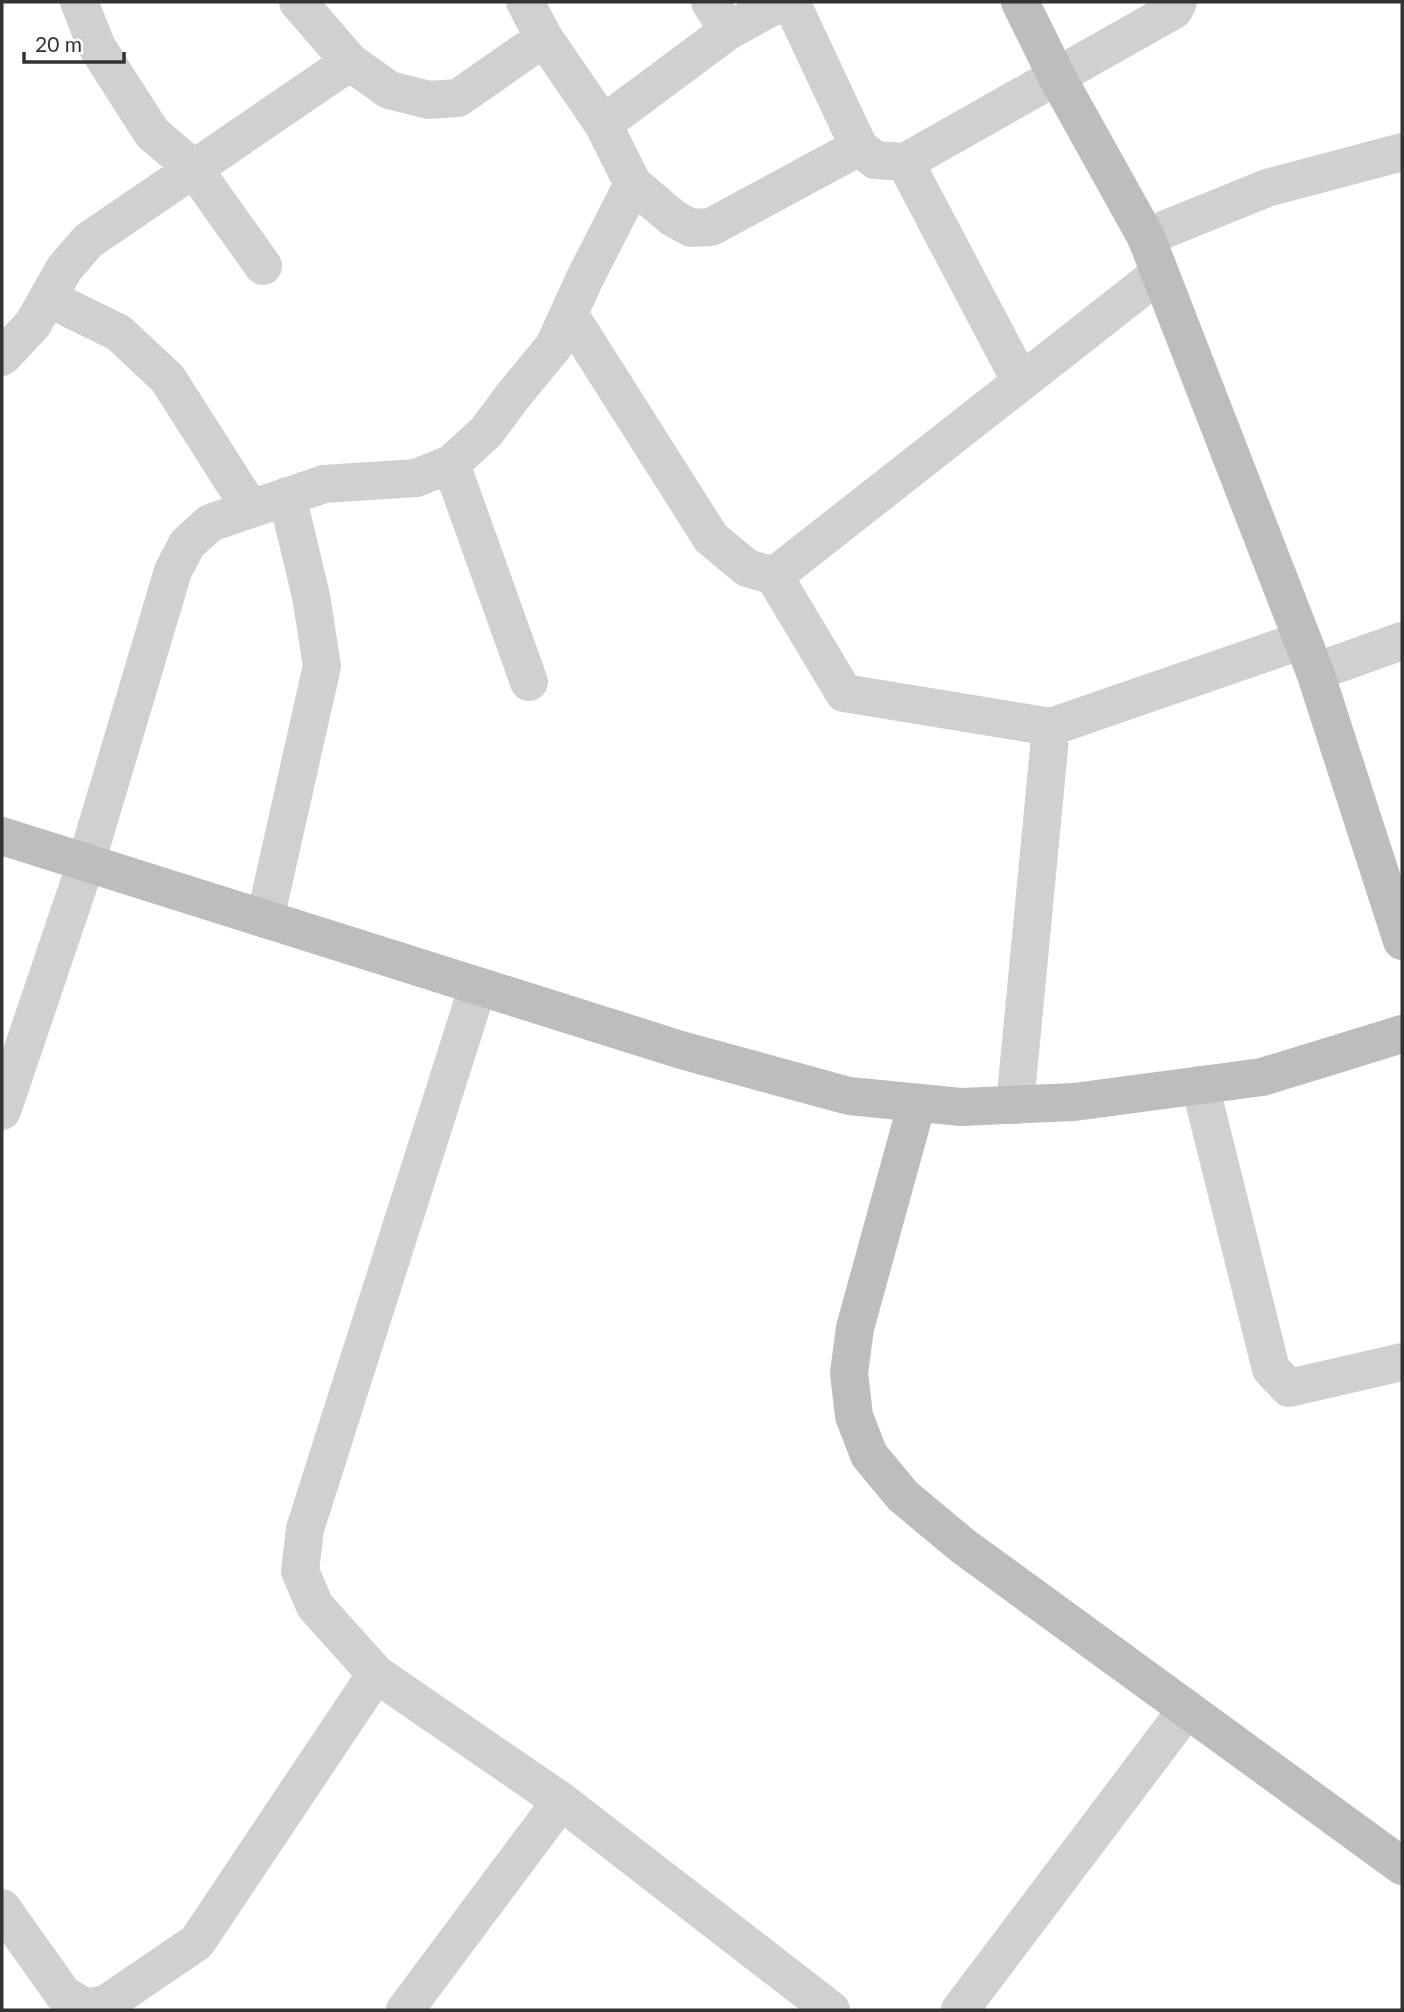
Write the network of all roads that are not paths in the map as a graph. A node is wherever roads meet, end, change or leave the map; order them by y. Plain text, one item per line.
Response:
1 (79, 2) edge
2 (298, 2) edge
3 (525, 2) edge
4 (781, 2) edge
5 (791, 2) edge
6 (1020, 2) edge
7 (1178, 2) edge
8 (719, 17) edge
9 (544, 38) junction
10 (349, 62) junction
11 (1056, 77) junction
12 (603, 124) junction
13 (859, 147) junction
14 (1402, 152) edge
15 (905, 162) junction
16 (194, 169) junction
17 (633, 184) junction
18 (1146, 237) junction
19 (263, 267) dead end
20 (1160, 273) junction
21 (48, 298) junction
22 (569, 314) junction
23 (2, 357) edge
24 (1021, 382) junction
25 (451, 464) junction
26 (287, 496) junction
27 (250, 508) junction
28 (774, 576) junction
29 (1402, 640) edge
30 (1309, 656) junction
31 (529, 681) dead end
32 (1051, 727) junction
33 (2, 836) edge
34 (86, 863) junction
35 (265, 919) junction
36 (1402, 941) edge
37 (478, 986) junction
38 (1402, 1034) edge
39 (1200, 1085) junction
40 (3, 1102) edge
41 (917, 1103) junction
42 (1015, 1105) junction
43 (1402, 1362) edge
44 (376, 1674) junction
45 (1187, 1709) junction
46 (561, 1801) junction
47 (1402, 1866) edge
48 (2, 1908) edge
49 (405, 2010) edge
50 (831, 2010) edge
51 (960, 2010) edge

1 - 16 street
2 - 10 street
3 - 9 street
4 - 8 street
5 - 13 street
6 - 11 street
7 - 11 street
8 - 12 street
9 - 10 street
9 - 12 street
10 - 16 street
11 - 15 street
11 - 18 street
12 - 17 street
13 - 15 street
13 - 17 street
14 - 18 street
15 - 24 street
16 - 19 street
16 - 21 street
17 - 22 street
18 - 20 street
20 - 24 street
20 - 30 street
21 - 23 street
21 - 27 street
22 - 25 street
22 - 28 street
24 - 28 street
25 - 26 street
25 - 31 street
26 - 27 street
26 - 35 street
27 - 34 street
28 - 32 street
29 - 30 street
30 - 32 street
30 - 36 street
32 - 42 street
33 - 34 street
34 - 35 street
34 - 40 street
35 - 37 street
37 - 41 street
37 - 44 street
38 - 39 street
39 - 42 street
39 - 43 street
41 - 42 street
41 - 45 street
44 - 46 street
44 - 48 street
45 - 47 street
45 - 51 street
46 - 49 street
46 - 50 street

